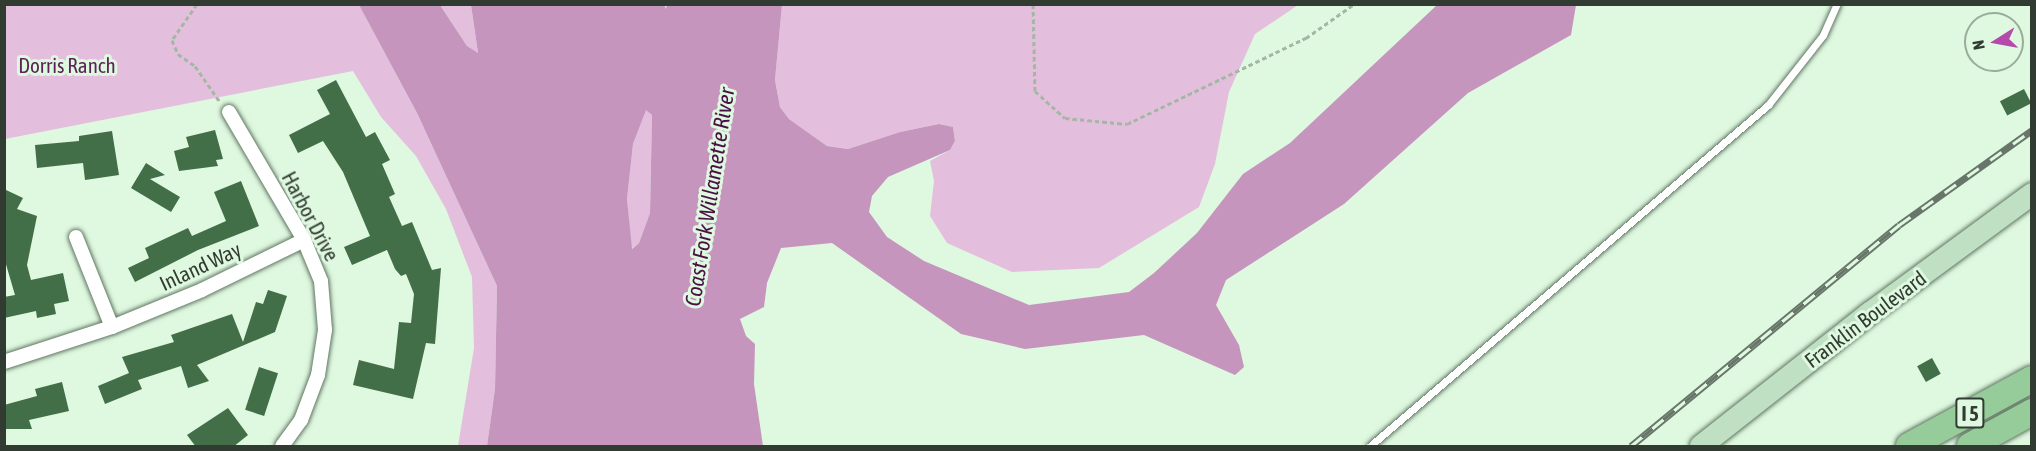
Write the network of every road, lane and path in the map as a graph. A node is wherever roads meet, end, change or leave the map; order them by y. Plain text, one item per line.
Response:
1 (1033, 4) edge
2 (1354, 4) edge
3 (1838, 4) edge
4 (196, 5) edge
5 (229, 112) joint
6 (2031, 194) edge
7 (76, 237) dead end
8 (304, 240) junction
9 (112, 327) junction
10 (4, 362) edge
11 (2031, 379) edge
12 (2031, 412) edge
13 (282, 447) edge
14 (1370, 447) edge
15 (1701, 447) edge
16 (1909, 447) edge
17 (1970, 447) edge

1 - 2 path
3 - 14 lane
4 - 5 path
5 - 8 street, Harbor Drive
6 - 15 main road, Franklin Boulevard
7 - 9 street
8 - 9 street, Inland Way
8 - 13 street, Harbor Drive
9 - 10 street, Inland Way
11 - 16 highway, I 5
12 - 17 highway, I 5

